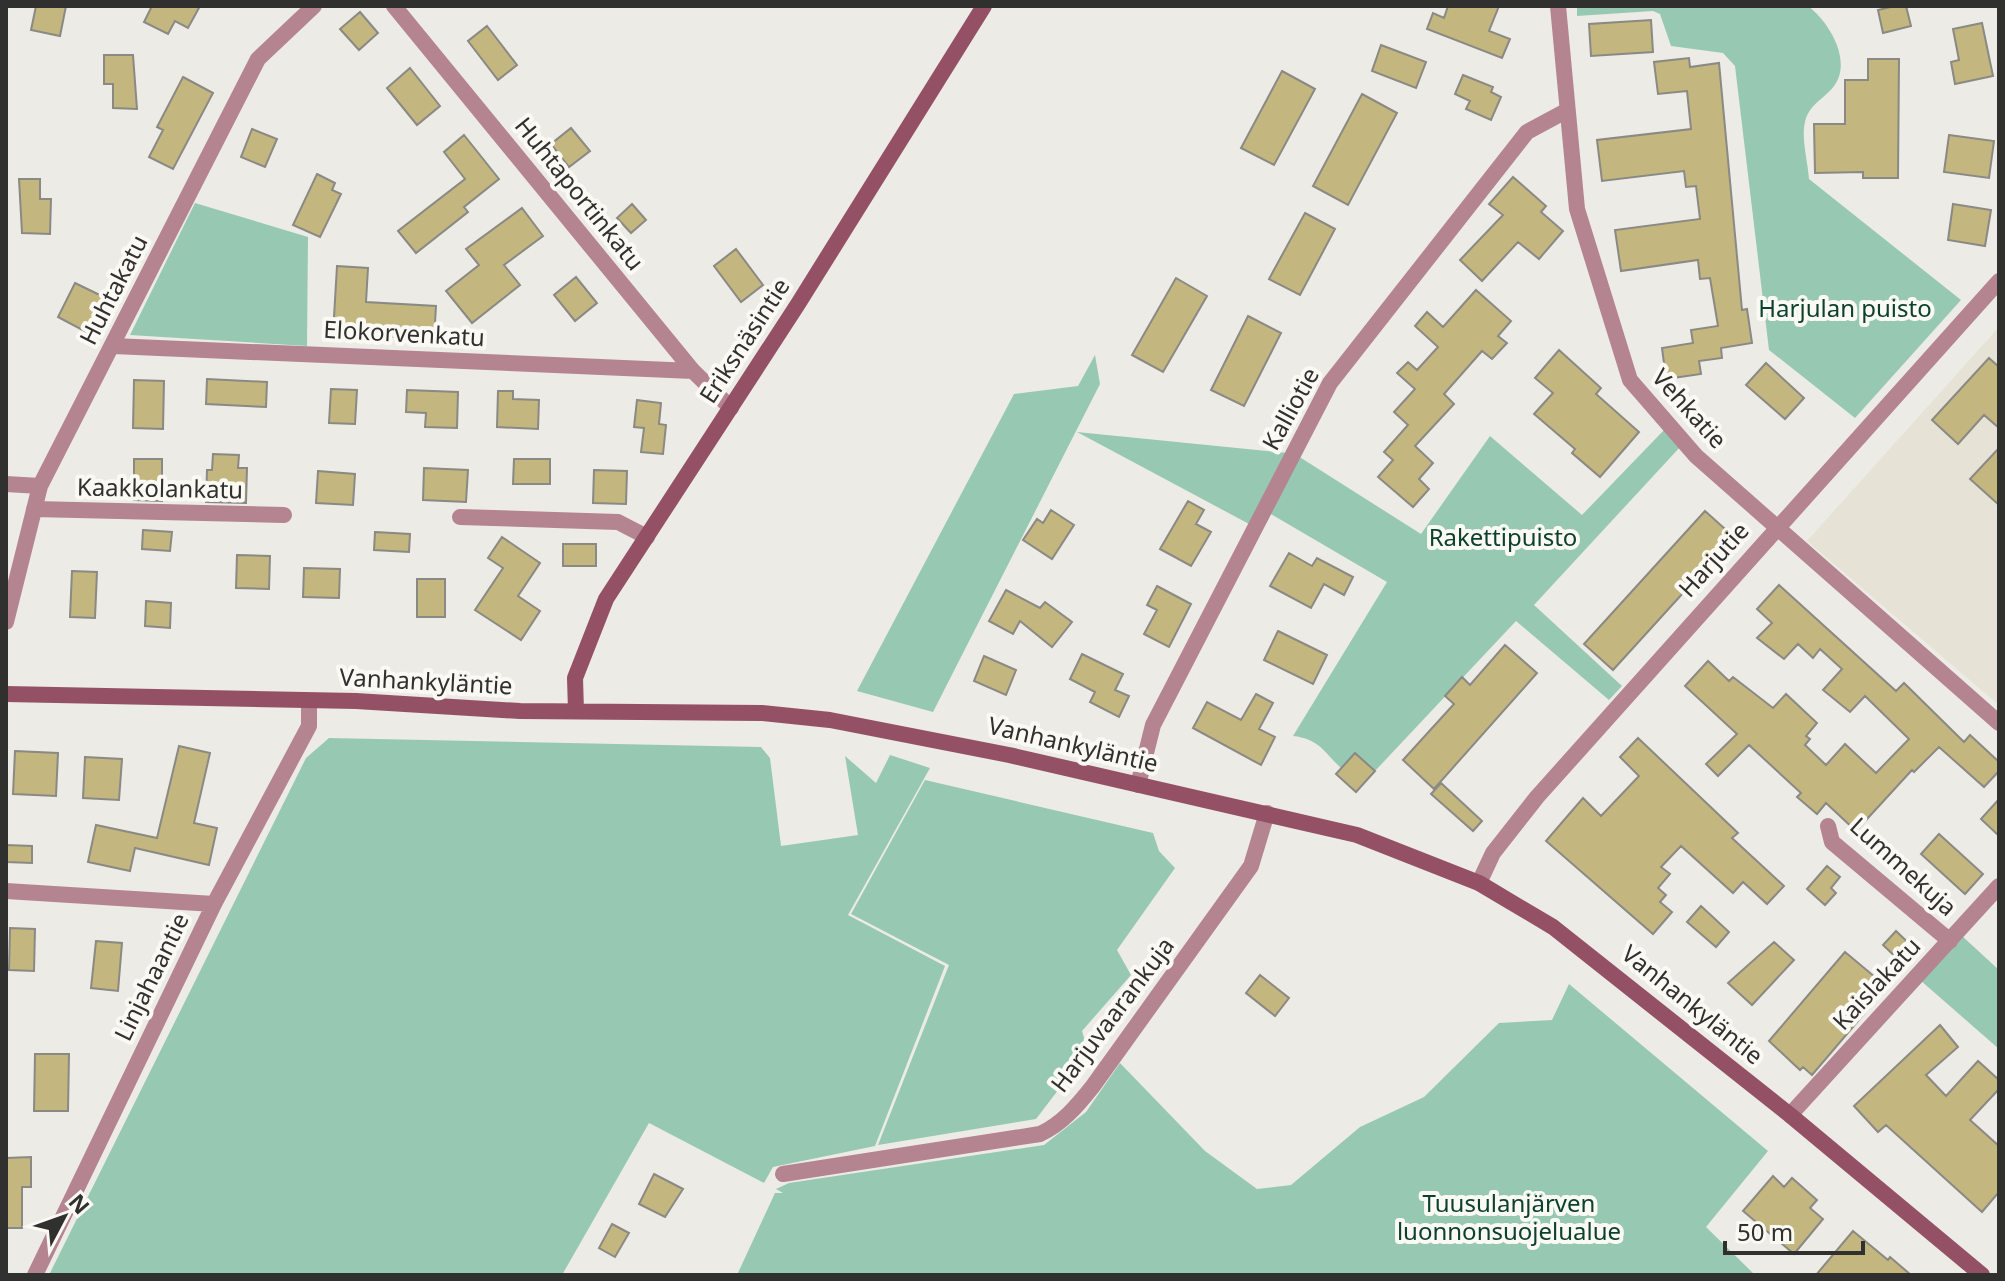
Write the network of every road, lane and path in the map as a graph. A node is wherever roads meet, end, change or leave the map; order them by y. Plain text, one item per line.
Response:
1 (314, 6) edge
2 (394, 6) edge
3 (984, 6) edge
4 (1558, 6) edge
5 (1566, 111) junction
6 (1996, 292) edge
7 (113, 346) junction
8 (693, 371) junction
9 (731, 408) junction
10 (6, 484) edge
11 (40, 486) junction
12 (34, 509) junction
13 (284, 515) dead end
14 (460, 517) dead end
15 (1775, 527) junction
16 (647, 537) junction
17 (6, 622) edge
18 (6, 694) edge
19 (309, 701) junction
20 (576, 711) junction
21 (1999, 723) edge
22 (1138, 785) junction
23 (1267, 813) junction
24 (1828, 826) dead end
25 (1479, 883) junction
26 (1999, 886) edge
27 (6, 891) edge
28 (214, 904) junction
29 (1950, 941) junction
30 (1790, 1115) junction
31 (783, 1174) dead end
32 (35, 1275) edge
33 (1982, 1275) edge

1 - 7 street, Huhtakatu
2 - 8 street, Huhtaportinkatu
3 - 9 street, Eriksnäsintie
4 - 5 street, Vehkatie
5 - 15 street, Vehkatie
5 - 22 street, Kalliotie
6 - 15 street, Harjutie
7 - 8 street, Elokorvenkatu
7 - 11 street, Huhtakatu
8 - 9 street, Huhtaportinkatu
9 - 16 street, Eriksnäsintie
10 - 11 street
11 - 12 street, Huhtakatu
12 - 13 street, Kaakkolankatu
12 - 17 street, Huhtakatu
14 - 16 street
15 - 21 street, Vehkatie
15 - 25 street, Harjutie
16 - 20 street, Eriksnäsintie
18 - 19 street, Vanhankyläntie
19 - 20 street, Vanhankyläntie
19 - 28 street, Linjahaantie
20 - 22 street, Vanhankyläntie
22 - 23 street, Vanhankyläntie
23 - 25 street, Vanhankyläntie
23 - 31 street, Harjuvaarankuja
24 - 29 street, Lummekuja
25 - 30 street, Vanhankyläntie
26 - 29 street, Kaislakatu
27 - 28 street
28 - 32 street, Linjahaantie
29 - 30 street, Kaislakatu
30 - 33 street, Vanhankyläntie

